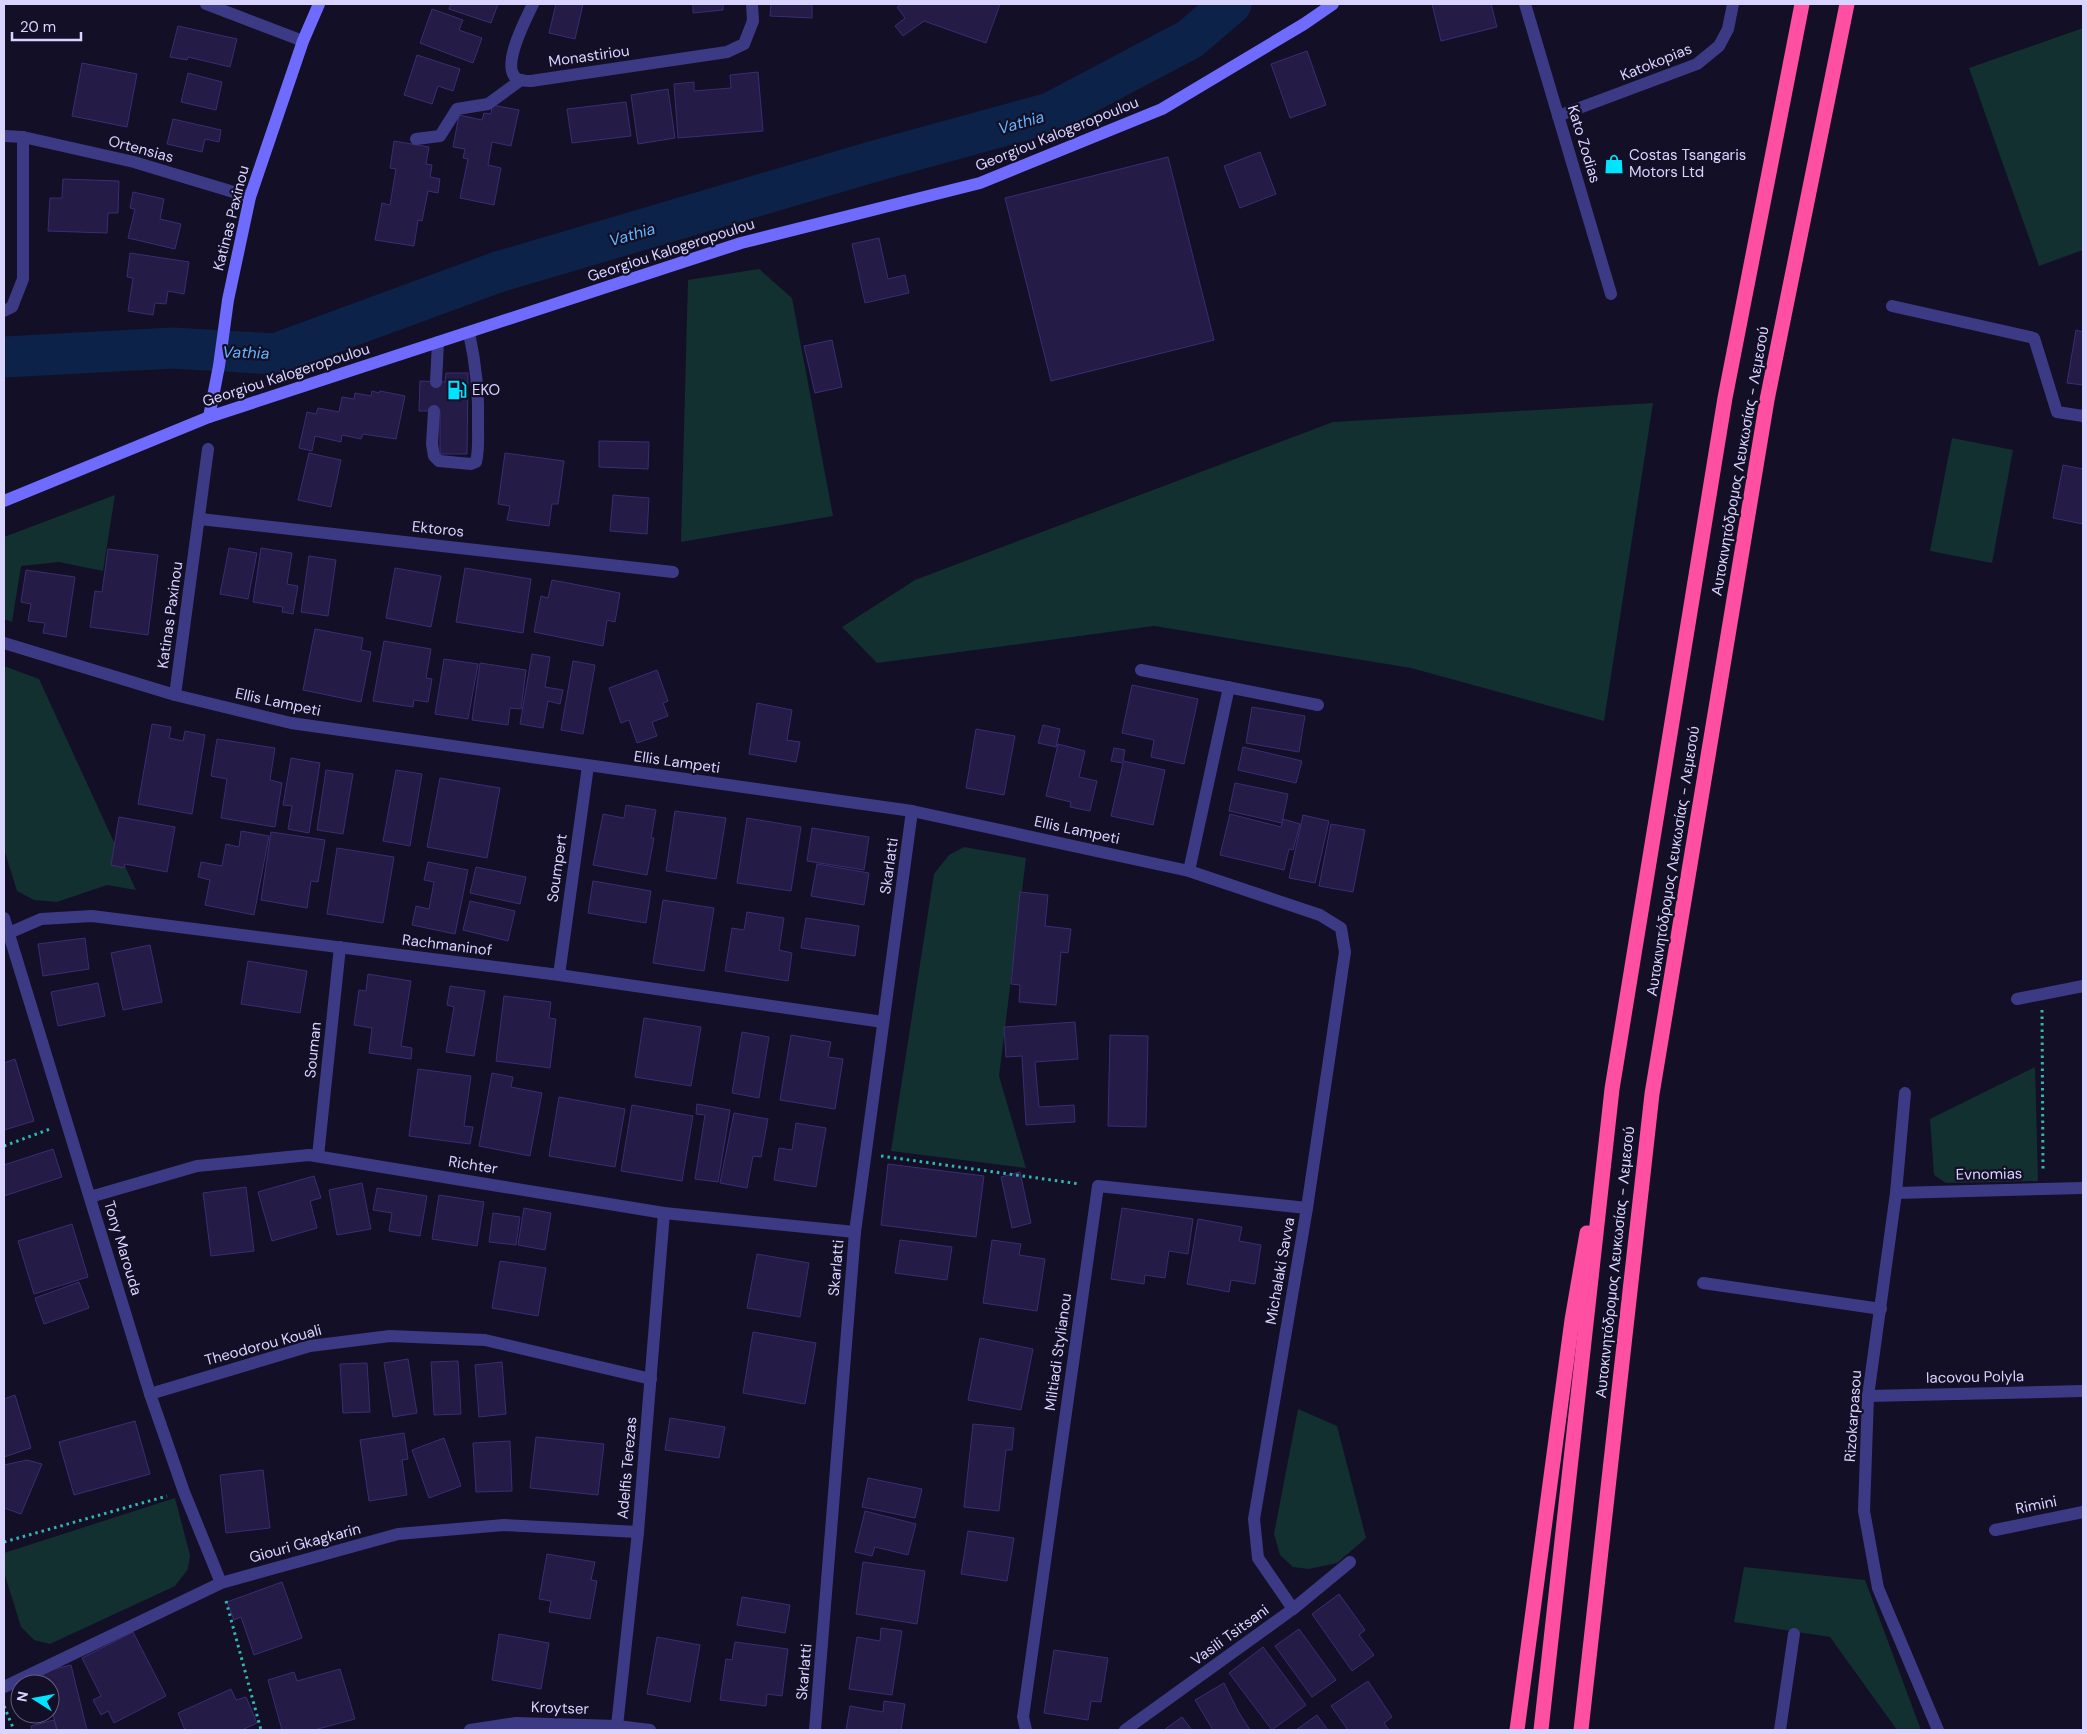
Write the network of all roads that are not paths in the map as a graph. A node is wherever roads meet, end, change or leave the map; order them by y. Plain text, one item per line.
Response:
1 (206, 4) edge
2 (319, 4) edge
3 (533, 4) edge
4 (752, 4) edge
5 (1334, 4) edge
6 (1525, 4) edge
7 (1733, 4) edge
8 (1802, 4) edge
9 (1847, 4) edge
10 (303, 41) junction
11 (521, 80) junction
12 (1558, 116) junction
13 (4, 136) edge
14 (23, 137) junction
15 (416, 139) dead end
16 (250, 197) junction
17 (1611, 294) dead end
18 (1892, 306) dead end
19 (4, 311) edge
20 (469, 333) junction
21 (438, 342) junction
22 (436, 382) dead end
23 (434, 411) dead end
24 (2083, 416) edge
25 (209, 417) junction
26 (208, 450) dead end
27 (4, 501) edge
28 (200, 519) junction
29 (673, 572) dead end
30 (4, 643) edge
31 (1141, 670) dead end
32 (1229, 687) junction
33 (175, 695) junction
34 (1318, 705) dead end
35 (588, 766) junction
36 (912, 811) junction
37 (1189, 871) junction
38 (4, 918) edge
39 (1341, 928) joint
40 (9, 933) junction
41 (340, 948) junction
42 (559, 975) junction
43 (2083, 986) edge
44 (2017, 999) dead end
45 (883, 1022) junction
46 (1612, 1089) junction
47 (1905, 1093) dead end
48 (318, 1156) junction
49 (2083, 1188) edge
50 (1896, 1193) junction
51 (90, 1197) junction
52 (1307, 1208) junction
53 (664, 1213) junction
54 (855, 1232) junction
55 (1703, 1283) dead end
56 (1881, 1309) junction
57 (651, 1379) junction
58 (2083, 1391) edge
59 (150, 1394) junction
60 (1868, 1396) junction
61 (2083, 1512) edge
62 (1995, 1530) dead end
63 (638, 1532) junction
64 (1350, 1562) dead end
65 (221, 1583) junction
66 (1293, 1609) junction
67 (1794, 1634) dead end
68 (4, 1683) edge
69 (617, 1726) junction
70 (517, 1727) edge
71 (470, 1730) edge
72 (650, 1730) edge
73 (815, 1730) edge
74 (1026, 1730) edge
75 (1125, 1730) edge
76 (1517, 1730) edge
77 (1541, 1730) edge
78 (1581, 1730) edge
79 (1780, 1730) edge
80 (1938, 1730) edge

1 - 10 street
2 - 10 street, Katinas Paxinou
3 - 11 street
4 - 11 street, Monastiriou
5 - 20 street, Georgiou Kalogeropoulou
6 - 12 street, Kato Zodias
7 - 12 street, Katokopias
8 - 46 highway, Αυτοκινητόδρομος Λευκωσίας - Λεμεσού
9 - 78 highway, Αυτοκινητόδρομος Λευκωσίας - Λεμεσού
10 - 16 street, Katinas Paxinou
11 - 15 street
12 - 17 street, Kato Zodias
13 - 14 street, Ortensias
14 - 16 street, Ortensias
14 - 19 street
16 - 25 street, Katinas Paxinou
18 - 24 street
20 - 21 street, Georgiou Kalogeropoulou
20 - 23 street
21 - 22 street
21 - 25 street, Georgiou Kalogeropoulou
25 - 27 street, Georgiou Kalogeropoulou
26 - 28 street, Katinas Paxinou
28 - 29 street, Ektoros
28 - 33 street, Katinas Paxinou
30 - 33 street, Ellis Lampeti
31 - 32 street
32 - 34 street
32 - 37 street
33 - 35 street, Ellis Lampeti
35 - 36 street, Ellis Lampeti
35 - 42 street, Soumpert
36 - 37 street, Ellis Lampeti
36 - 45 street, Skarlatti
37 - 39 street, Ellis Lampeti
38 - 40 street, Tony Marouda
39 - 52 street, Michalaki Savva
40 - 41 street, Rachmaninof
40 - 51 street, Tony Marouda
41 - 42 street, Rachmaninof
41 - 48 street, Souman
42 - 45 street, Rachmaninof
43 - 44 street
45 - 54 street, Skarlatti
46 - 76 highway
46 - 77 highway, Αυτοκινητόδρομος Λευκωσίας - Λεμεσού
47 - 50 street, Rizokarpasou
48 - 51 street, Richter
48 - 53 street, Richter
49 - 50 street, Evnomias
50 - 56 street, Rizokarpasou
51 - 59 street, Tony Marouda
52 - 66 street, Michalaki Savva
52 - 74 street, Miltiadi Stylianou
53 - 54 street, Richter
53 - 57 street, Adelfis Terezas
54 - 73 street, Skarlatti
55 - 56 street
56 - 60 street, Rizokarpasou
57 - 59 street, Theodorou Kouali
57 - 63 street, Adelfis Terezas
58 - 60 street, Iacovou Polyla
59 - 65 street, Tony Marouda
60 - 80 street, Rizokarpasou
61 - 62 street, Rimini
63 - 65 street, Giouri Gkagkarin
63 - 69 street, Adelfis Terezas
64 - 66 street, Vasili Tsitsani
65 - 68 street, Giouri Gkagkarin
66 - 75 street, Vasili Tsitsani
67 - 79 street
69 - 70 street, Kroytser
69 - 72 street, Kroytser
70 - 71 street, Kroytser

